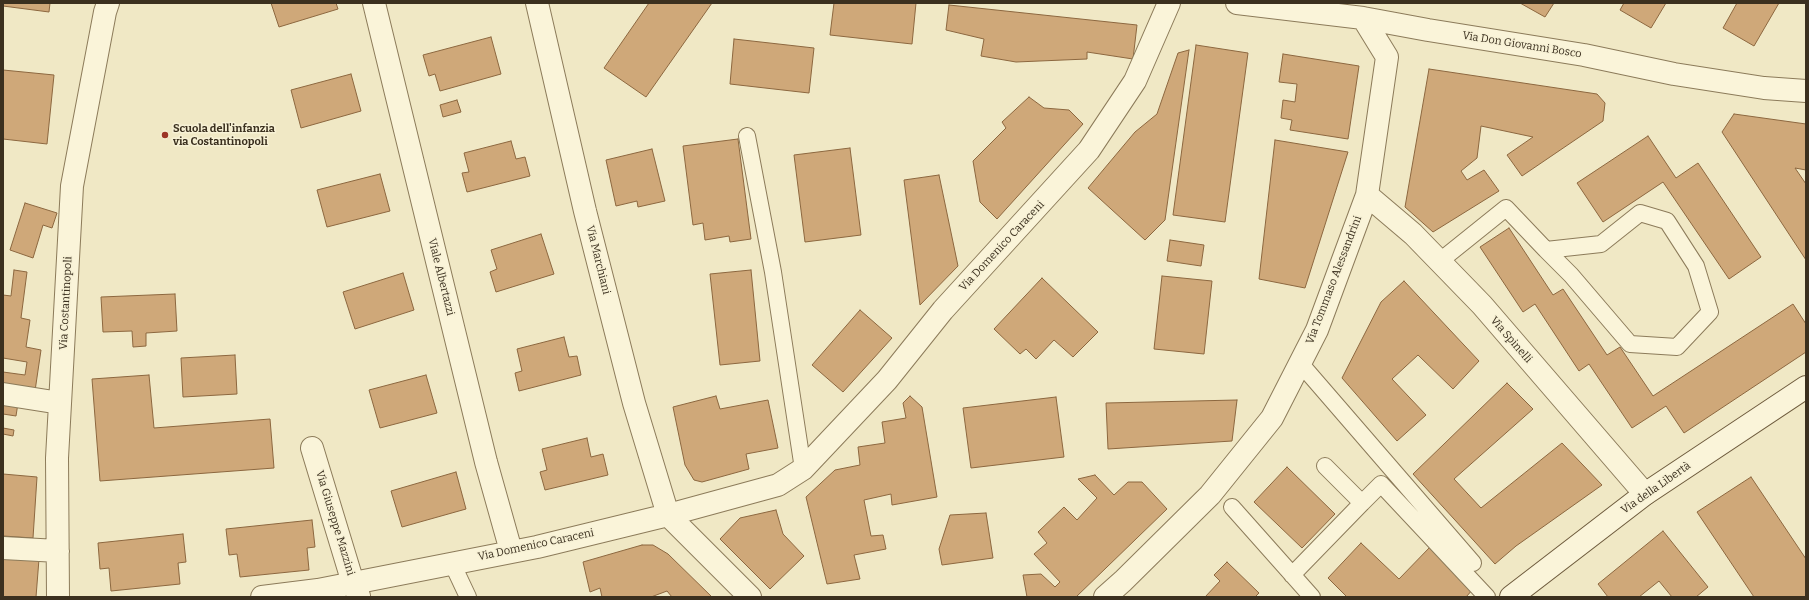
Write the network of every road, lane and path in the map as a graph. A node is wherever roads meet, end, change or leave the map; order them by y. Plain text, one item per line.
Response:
1 (374, 3) edge
2 (536, 3) edge
3 (1169, 3) edge
4 (1237, 3) edge
5 (112, 6) edge
6 (1364, 10) edge
7 (1806, 91) edge
8 (747, 136) dead end
9 (1367, 195) junction
10 (1546, 250) junction
11 (1440, 261) junction
12 (1300, 364) junction
13 (1806, 387) edge
14 (3, 394) edge
15 (60, 403) junction
16 (312, 448) dead end
17 (1325, 466) dead end
18 (803, 469) junction
19 (1645, 494) junction
20 (1362, 503) junction
21 (1232, 507) dead end
22 (668, 515) junction
23 (3, 548) edge
24 (58, 551) junction
25 (511, 551) junction
26 (452, 563) junction
27 (1473, 563) dead end
28 (1292, 575) junction
29 (1121, 589) edge
30 (356, 590) edge
31 (58, 597) edge
32 (262, 597) edge
33 (468, 597) edge
34 (750, 597) edge
35 (1105, 597) edge
36 (1312, 597) edge
37 (1487, 597) edge
38 (1511, 597) edge

1 - 25 street, Viale Albertazzi
2 - 22 street, Via Marchiani
3 - 18 street, Via Domenico Caraceni
4 - 6 street, Via Don Giovanni Bosco
5 - 15 street, Via Costantinopoli
6 - 7 street, Via Don Giovanni Bosco
6 - 9 street, Via Tommaso Alessandrini
8 - 18 lane
9 - 11 street, Via Spinelli
9 - 12 street, Via Tommaso Alessandrini
10 - 10 lane
10 - 11 lane
11 - 19 street, Via Spinelli
12 - 27 lane
12 - 29 street, Via Tommaso Alessandrini
13 - 19 street, Via della Libertà
14 - 15 street
15 - 24 street, Via Costantinopoli
16 - 30 street, Via Giuseppe Mazzini
17 - 20 lane
18 - 22 street, Via Domenico Caraceni
19 - 38 street, Via della Libertà
20 - 28 lane
20 - 37 lane
21 - 28 lane
22 - 25 street, Via Domenico Caraceni
22 - 34 street
23 - 24 street
24 - 31 street, Via Costantinopoli
25 - 26 street, Via Domenico Caraceni
26 - 30 street, Via Domenico Caraceni
26 - 33 lane
28 - 36 lane
29 - 35 street, Via Tommaso Alessandrini
30 - 32 street, Via Domenico Caraceni

